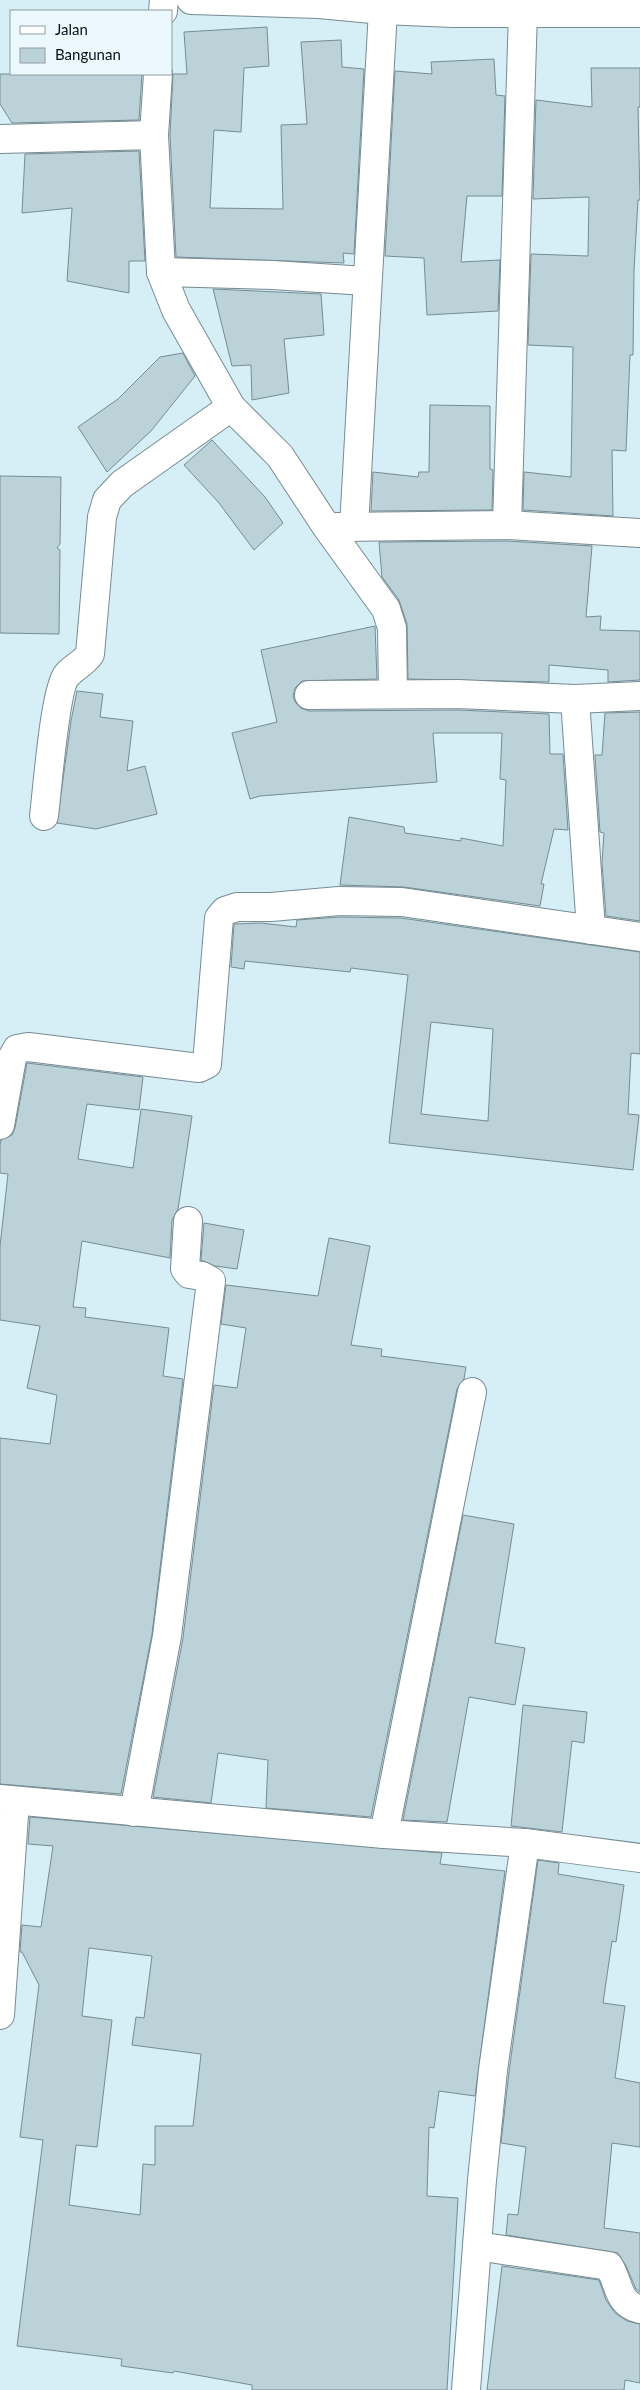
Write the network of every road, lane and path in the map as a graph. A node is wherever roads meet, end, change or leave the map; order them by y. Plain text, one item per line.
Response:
1 (191, 0) edge
2 (319, 2) edge
3 (453, 6) edge
4 (624, 8) edge
5 (383, 10) junction
6 (522, 12) junction
7 (158, 75) edge
8 (154, 135) junction
9 (0, 139) edge
10 (161, 272) junction
11 (366, 281) junction
12 (231, 407) junction
13 (507, 525) junction
14 (326, 526) junction
15 (354, 528) junction
16 (640, 533) edge
17 (393, 693) junction
18 (310, 695) dead end
19 (640, 696) edge
20 (575, 698) junction
21 (44, 816) dead end
22 (591, 930) junction
23 (640, 937) edge
24 (0, 1125) edge
25 (188, 1221) dead end
26 (472, 1392) dead end
27 (7, 1800) edge
28 (134, 1812) junction
29 (384, 1834) junction
30 (525, 1843) junction
31 (640, 1858) edge
32 (0, 2015) edge
33 (478, 2246) junction
34 (640, 2310) edge
35 (466, 2390) edge

1 - 2 street
2 - 5 street
3 - 5 street
3 - 6 street
4 - 6 street
5 - 11 street
6 - 13 street
7 - 8 street
8 - 9 street
8 - 10 street
10 - 11 street
10 - 12 street
11 - 15 street
12 - 14 street
12 - 21 street
13 - 15 street
13 - 16 street
14 - 15 street
14 - 17 street
17 - 18 street
17 - 20 street
19 - 20 street
20 - 22 street
22 - 23 street
22 - 24 street
25 - 28 street
26 - 29 street
27 - 28 street
27 - 32 street
28 - 29 street
29 - 30 street
30 - 31 street
30 - 33 street
33 - 34 street
33 - 35 street

